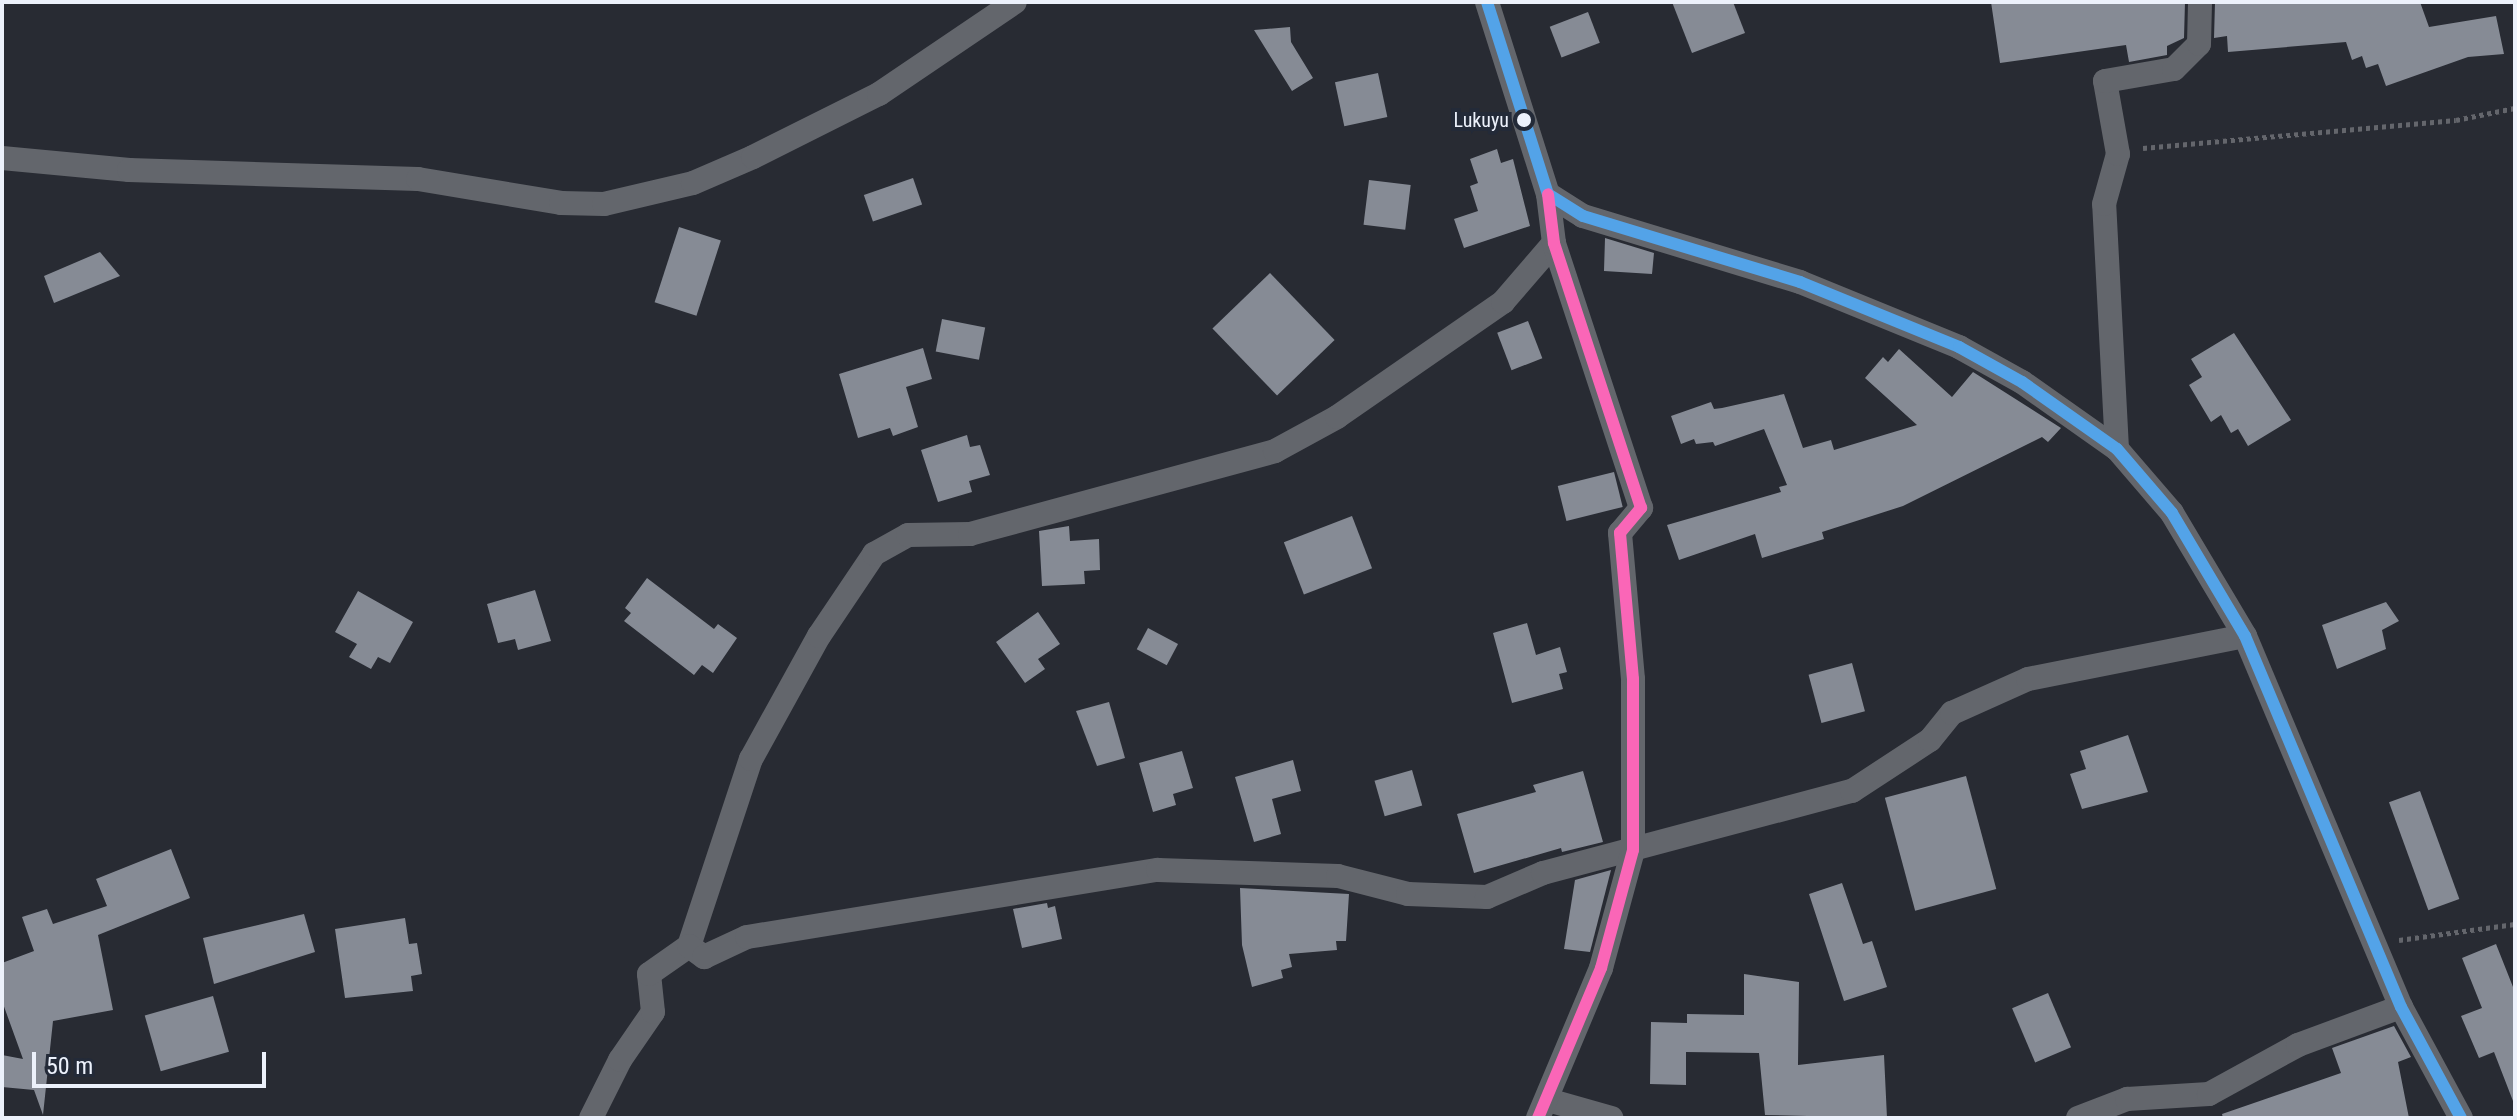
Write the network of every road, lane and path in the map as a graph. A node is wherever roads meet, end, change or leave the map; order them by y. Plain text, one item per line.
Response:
1 (1015, 2) edge
2 (1487, 2) edge
3 (2200, 2) edge
4 (2515, 108) edge
5 (2118, 154) junction
6 (2, 158) edge
7 (1548, 194) junction
8 (1554, 243) junction
9 (2117, 449) junction
10 (2245, 636) junction
11 (1633, 850) junction
12 (2515, 924) edge
13 (2375, 944) junction
14 (689, 946) junction
15 (2401, 1007) junction
16 (2210, 1106) edge
17 (1543, 1109) edge
18 (591, 1118) edge
19 (1611, 1118) edge
20 (2078, 1118) edge
21 (2461, 1118) edge

1 - 6 street
2 - 7 street
3 - 5 street
4 - 5 path
5 - 9 street
7 - 8 street
7 - 9 street
8 - 11 street
8 - 14 street
9 - 10 street
10 - 11 street
10 - 13 street
11 - 14 street
11 - 17 street
12 - 13 path
13 - 15 street
14 - 18 street
15 - 16 street
15 - 21 street
16 - 20 street
17 - 19 street

